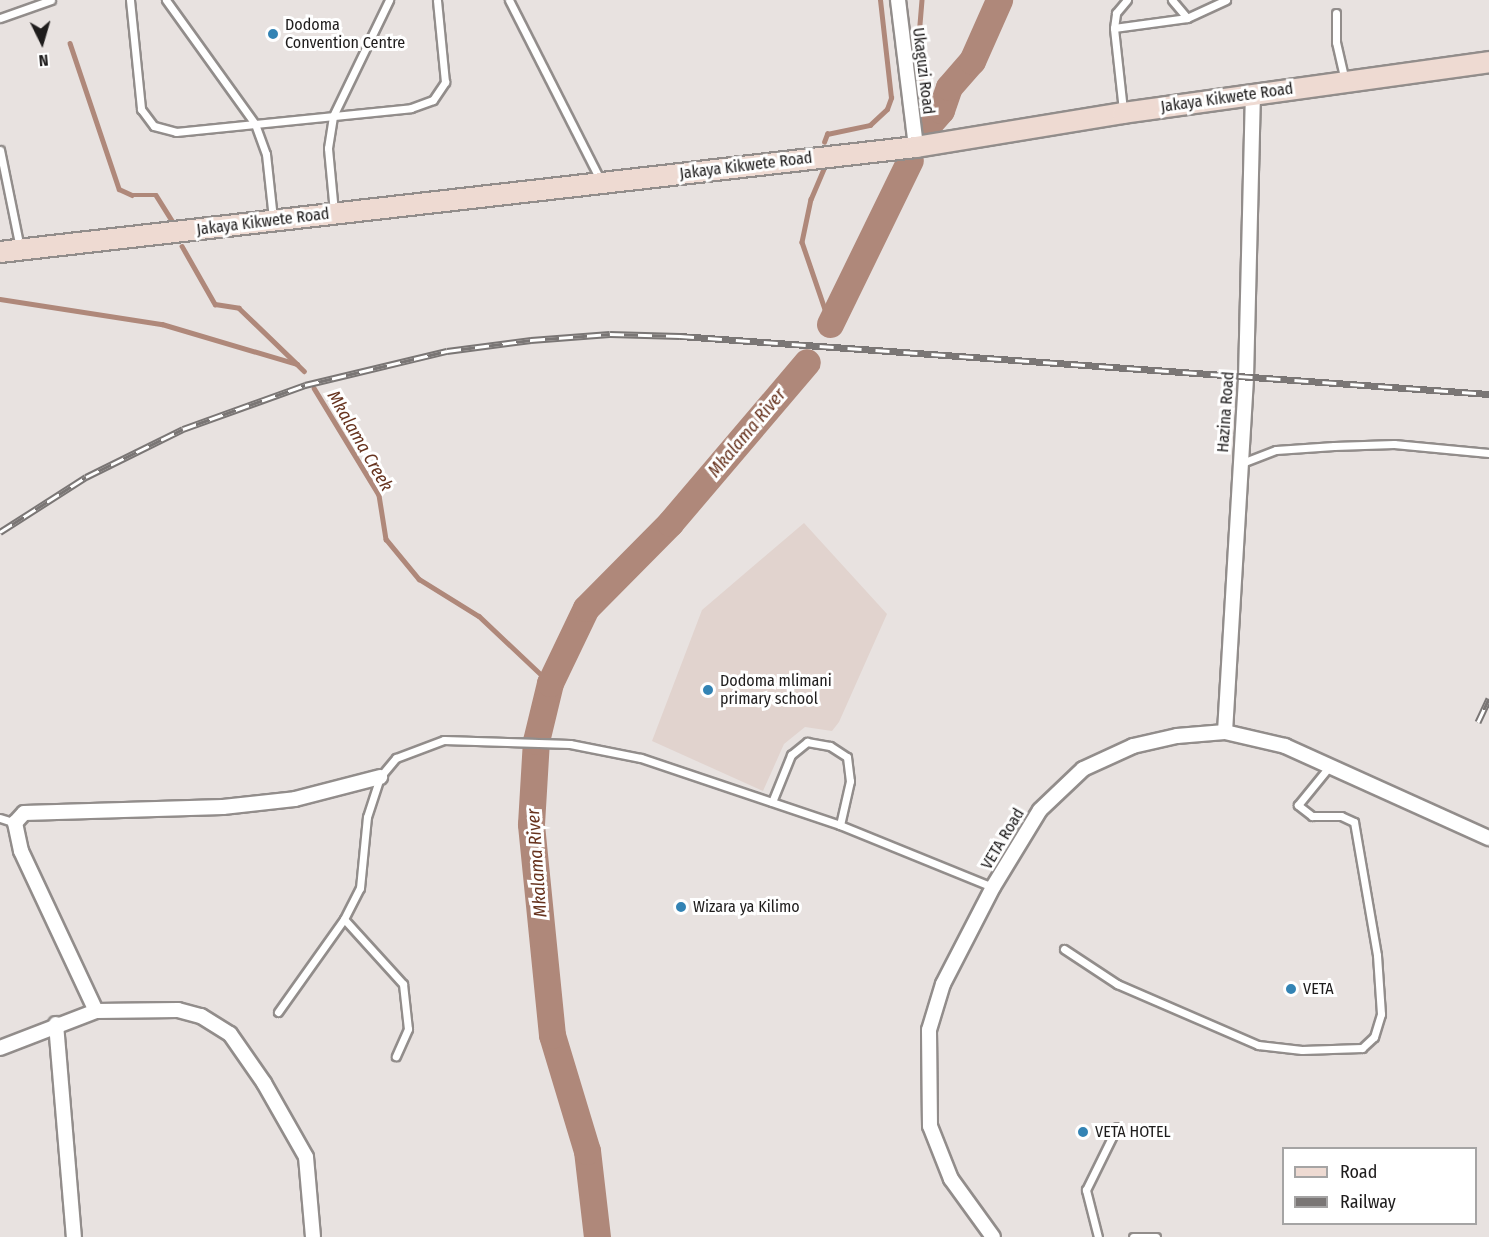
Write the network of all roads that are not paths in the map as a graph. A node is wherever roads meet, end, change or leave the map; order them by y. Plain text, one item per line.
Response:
1 (51, 0) edge
2 (130, 0) edge
3 (166, 0) edge
4 (389, 0) edge
5 (437, 0) edge
6 (509, 0) edge
7 (898, 0) edge
8 (1127, 0) edge
9 (1172, 0) edge
10 (1226, 0) edge
11 (1336, 12) dead end
12 (0, 18) edge
13 (1187, 18) junction
14 (1114, 28) junction
15 (1489, 62) edge
16 (1345, 81) junction
17 (1253, 94) junction
18 (1123, 113) junction
19 (333, 116) junction
20 (255, 124) junction
21 (916, 147) junction
22 (0, 150) edge
23 (602, 183) junction
24 (334, 214) junction
25 (274, 221) junction
26 (21, 250) junction
27 (0, 252) edge
28 (1489, 453) edge
29 (1239, 464) junction
30 (1225, 732) junction
31 (1329, 767) junction
32 (380, 777) junction
33 (772, 802) junction
34 (0, 818) edge
35 (15, 823) junction
36 (840, 825) junction
37 (1489, 838) edge
38 (993, 887) junction
39 (344, 919) junction
40 (1064, 949) dead end
41 (96, 1011) junction
42 (278, 1011) dead end
43 (56, 1024) junction
44 (0, 1048) edge
45 (396, 1056) dead end
46 (1117, 1127) dead end
47 (74, 1237) edge
48 (313, 1237) edge
49 (993, 1237) edge
50 (1098, 1237) edge
51 (1133, 1237) edge
52 (1156, 1237) edge

1 - 12 lane
2 - 20 lane
3 - 20 lane
4 - 19 lane
5 - 19 lane
6 - 23 lane
7 - 21 street, Ukaguzi Road
8 - 14 lane
9 - 13 lane
10 - 13 lane
11 - 16 lane
13 - 14 lane
14 - 18 lane
15 - 16 main road, Jakaya Kikwete Road
16 - 17 main road, Jakaya Kikwete Road
17 - 18 main road, Jakaya Kikwete Road
17 - 29 street, Hazina Road
18 - 21 main road, Jakaya Kikwete Road
19 - 20 lane
19 - 24 lane
20 - 25 lane
21 - 23 main road, Jakaya Kikwete Road
22 - 26 lane
23 - 24 main road, Jakaya Kikwete Road
24 - 25 main road, Jakaya Kikwete Road
25 - 26 main road, Jakaya Kikwete Road
26 - 27 main road, Jakaya Kikwete Road
28 - 29 lane
29 - 30 street, Hazina Road
30 - 31 street, VETA Road
30 - 38 street, VETA Road
31 - 37 street, VETA Road
31 - 40 lane
32 - 33 lane
32 - 35 street
32 - 39 lane
33 - 36 lane
33 - 36 lane
34 - 35 lane
35 - 41 street
36 - 38 lane
38 - 49 street, VETA Road
39 - 42 lane
39 - 45 lane
41 - 43 street
41 - 48 street
43 - 44 street
43 - 47 street
46 - 50 lane
51 - 52 lane

